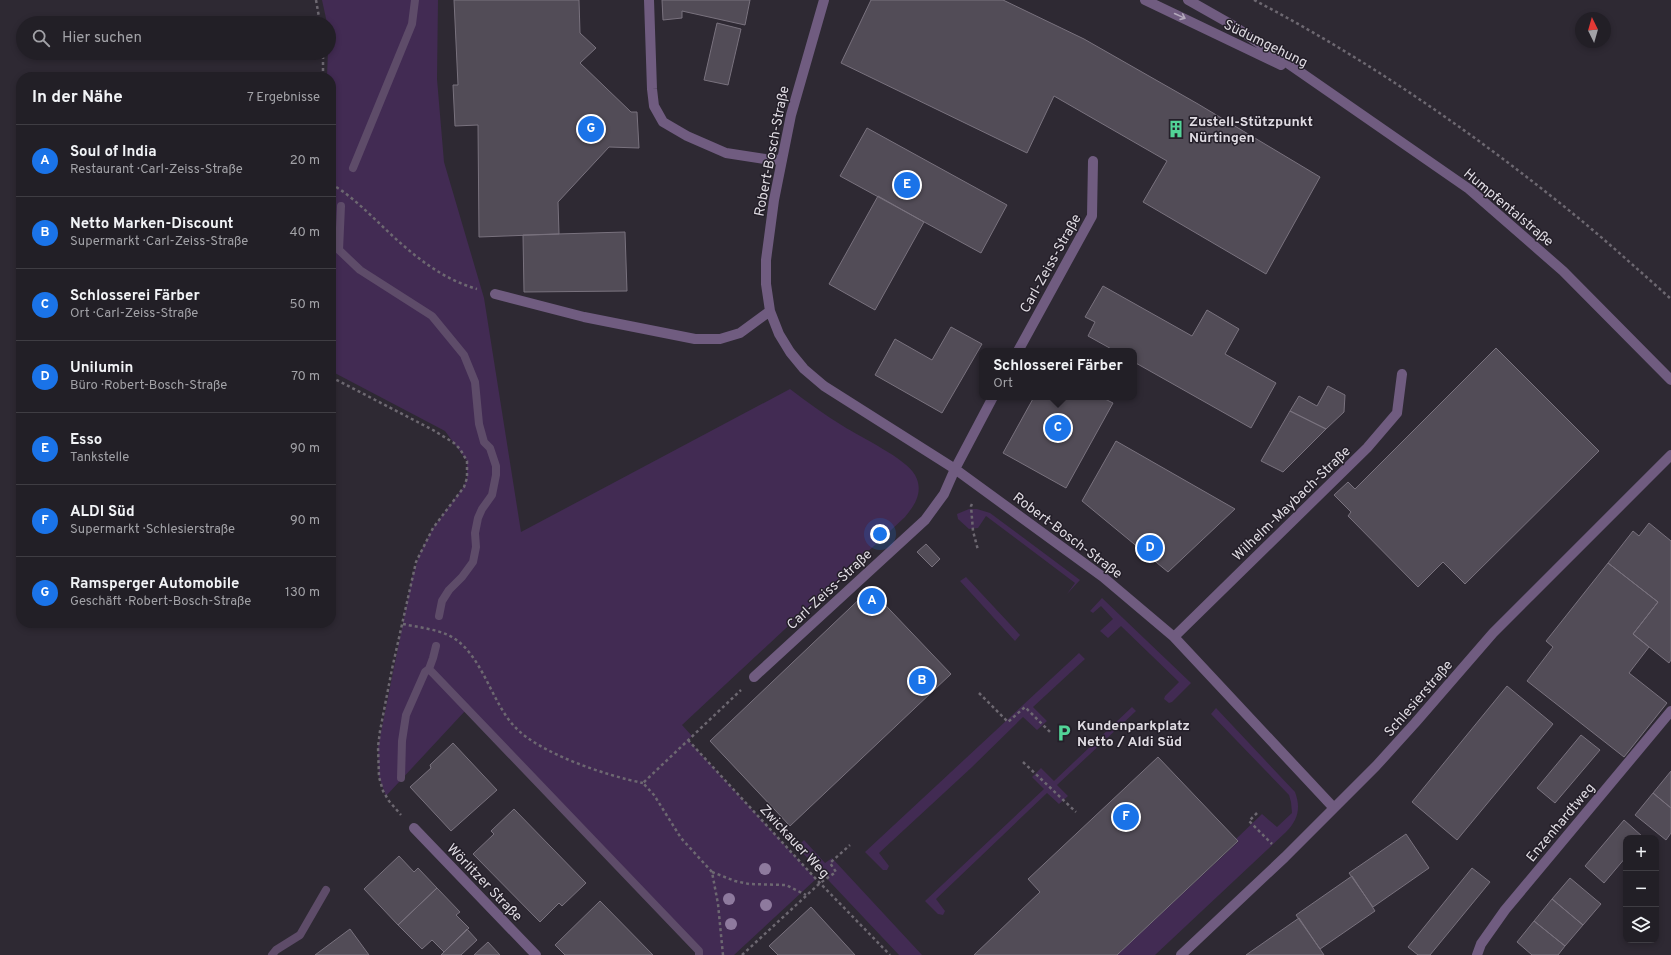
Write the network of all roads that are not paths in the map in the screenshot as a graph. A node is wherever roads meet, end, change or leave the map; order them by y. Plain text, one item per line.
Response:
1 (649, 0) edge
2 (824, 0) edge
3 (1144, 0) edge
4 (1188, 0) edge
5 (1310, 80) junction
6 (782, 160) junction
7 (1093, 161) dead end
8 (495, 294) road end
9 (770, 311) junction
10 (1020, 348) edge
11 (1402, 374) dead end
12 (1671, 380) edge
13 (991, 400) edge
14 (1671, 455) edge
15 (955, 469) junction
16 (1174, 637) junction
17 (754, 678) road end
18 (1671, 711) edge
19 (1333, 807) junction
20 (414, 828) road end
21 (536, 955) edge
22 (1181, 955) edge
23 (1477, 955) edge

1 - 6 street
2 - 6 street, Robert-Bosch-Straße
3 -> 5 street, Südumgehung
4 - 5 street, Südumgehung
5 - 12 street, Humpfentalstraße
6 - 9 street, Robert-Bosch-Straße
7 - 10 street, Carl-Zeiss-Straße
8 - 9 street
9 - 15 street, Robert-Bosch-Straße
11 - 16 street, Wilhelm-Maybach-Straße
13 - 15 street, Carl-Zeiss-Straße
14 - 19 street, Schlesierstraße
15 - 16 street, Robert-Bosch-Straße
15 - 17 street, Carl-Zeiss-Straße
16 - 19 street, Robert-Bosch-Straße
18 - 23 street, Enzenhardtweg
19 - 22 street, Schlesierstraße
20 - 21 street, Wörlitzer Straße

